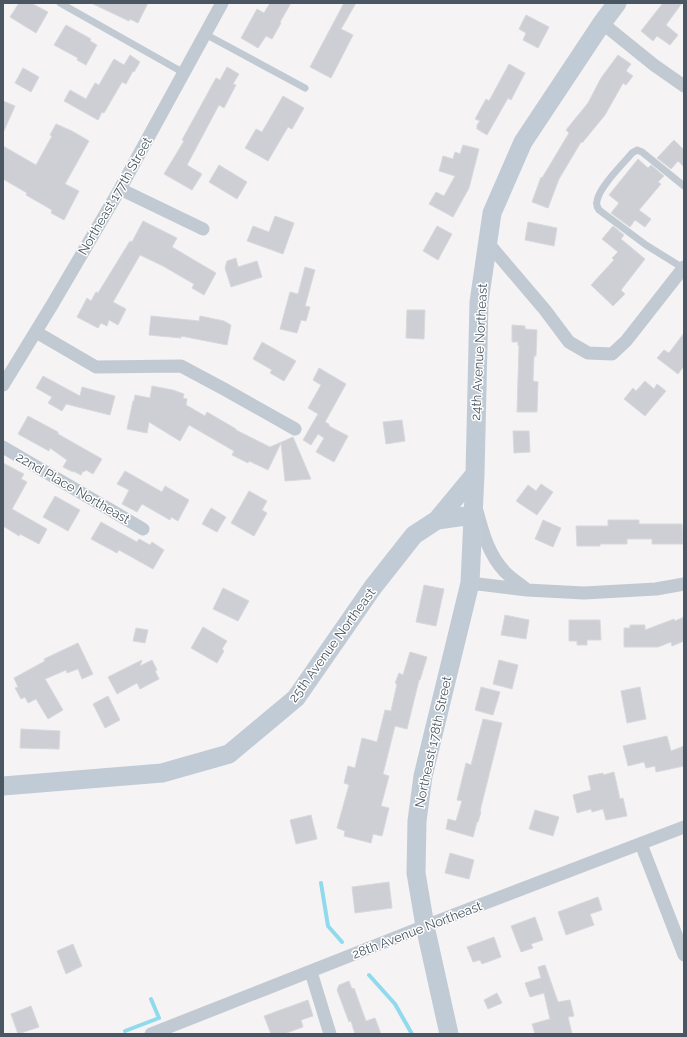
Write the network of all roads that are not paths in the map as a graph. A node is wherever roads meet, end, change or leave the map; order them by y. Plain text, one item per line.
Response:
1 (60, 3) edge
2 (222, 3) edge
3 (617, 3) edge
4 (602, 23) junction
5 (205, 34) junction
6 (184, 73) junction
7 (684, 86) edge
8 (305, 88) dead end
9 (684, 186) edge
10 (120, 189) junction
11 (203, 229) dead end
12 (488, 243) junction
13 (684, 268) edge
14 (36, 332) junction
15 (3, 385) edge
16 (295, 429) dead end
17 (3, 447) edge
18 (474, 474) junction
19 (474, 496) junction
20 (473, 515) junction
21 (437, 520) junction
22 (142, 529) dead end
23 (470, 583) junction
24 (684, 584) edge
25 (527, 590) junction
26 (3, 786) edge
27 (684, 827) edge
28 (641, 844) junction
29 (425, 926) junction
30 (684, 955) edge
31 (311, 972) junction
32 (151, 1034) edge
33 (330, 1034) edge
34 (449, 1034) edge

1 - 6 lane
2 - 5 street, Northeast 177th Street
3 - 4 main road, 24th Avenue Northeast
4 - 7 street
4 - 12 main road, 24th Avenue Northeast
5 - 6 street, Northeast 177th Street
5 - 8 lane
6 - 10 street, Northeast 177th Street
9 - 13 lane
10 - 11 street
10 - 14 street, Northeast 177th Street
12 - 13 street
12 - 18 main road, 24th Avenue Northeast
14 - 15 street, Northeast 177th Street
14 - 16 street
17 - 22 street, 22nd Place Northeast
18 - 19 main road, Northeast 178th Street
18 - 21 main road, 25th Avenue Northeast
19 - 20 main road, Northeast 178th Street
19 - 25 street
20 - 21 main road, 25th Avenue Northeast
20 - 23 main road, Northeast 178th Street
21 - 26 main road, 25th Avenue Northeast
23 - 25 street
23 - 29 main road, Northeast 178th Street
24 - 25 street
27 - 28 street, 28th Avenue Northeast
28 - 29 street, 28th Avenue Northeast
28 - 30 street
29 - 31 street, 28th Avenue Northeast
29 - 34 main road, Northeast 178th Street
31 - 32 street, 28th Avenue Northeast
31 - 33 street

